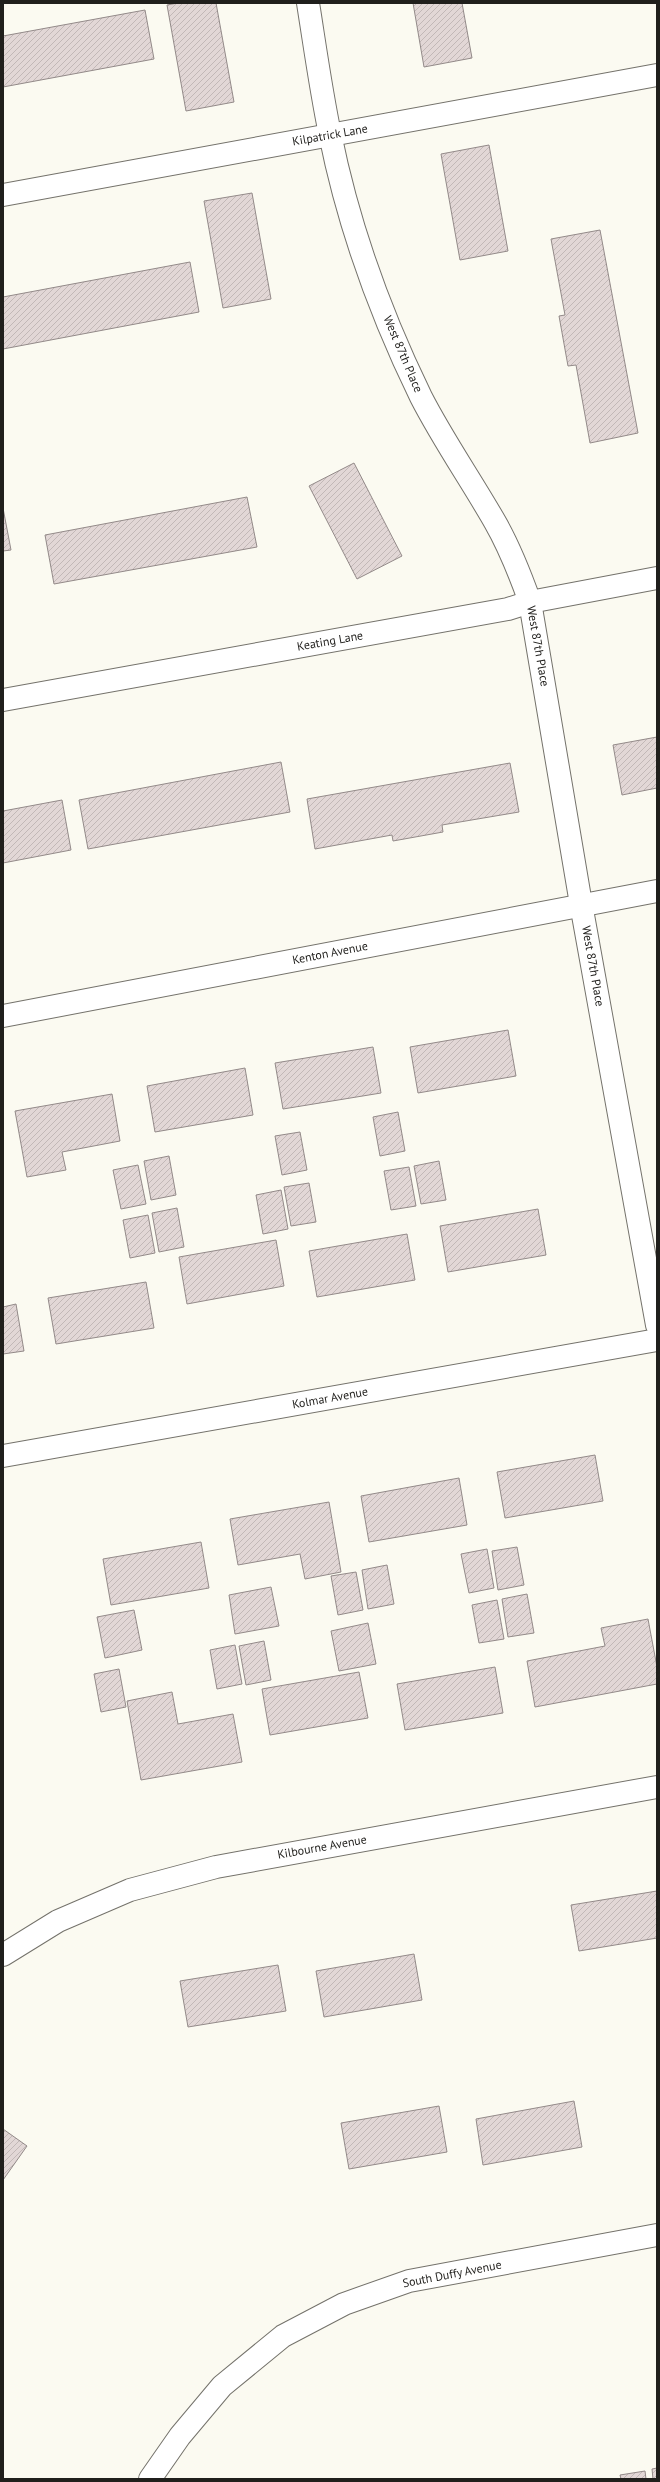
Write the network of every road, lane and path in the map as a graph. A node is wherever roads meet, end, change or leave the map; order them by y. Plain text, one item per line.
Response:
1 (308, 3) edge
2 (657, 75) edge
3 (330, 135) junction
4 (3, 195) edge
5 (657, 578) edge
6 (530, 602) junction
7 (3, 700) edge
8 (657, 891) edge
9 (581, 904) junction
10 (3, 1016) edge
11 (657, 1326) edge
12 (657, 1340) edge
13 (3, 1456) edge
14 (657, 1787) edge
15 (3, 1956) edge
16 (657, 2235) edge
17 (150, 2479) edge

1 - 3 street, West 87th Place
2 - 3 street, Kilpatrick Lane
3 - 4 street, Kilpatrick Lane
3 - 6 street, West 87th Place
5 - 6 street, Keating Lane
6 - 7 street, Keating Lane
6 - 9 street, West 87th Place
8 - 9 street, Kenton Avenue
9 - 10 street, Kenton Avenue
9 - 11 street, West 87th Place
12 - 13 street, Kolmar Avenue
14 - 15 street, Kilbourne Avenue
16 - 17 street, South Duffy Avenue

